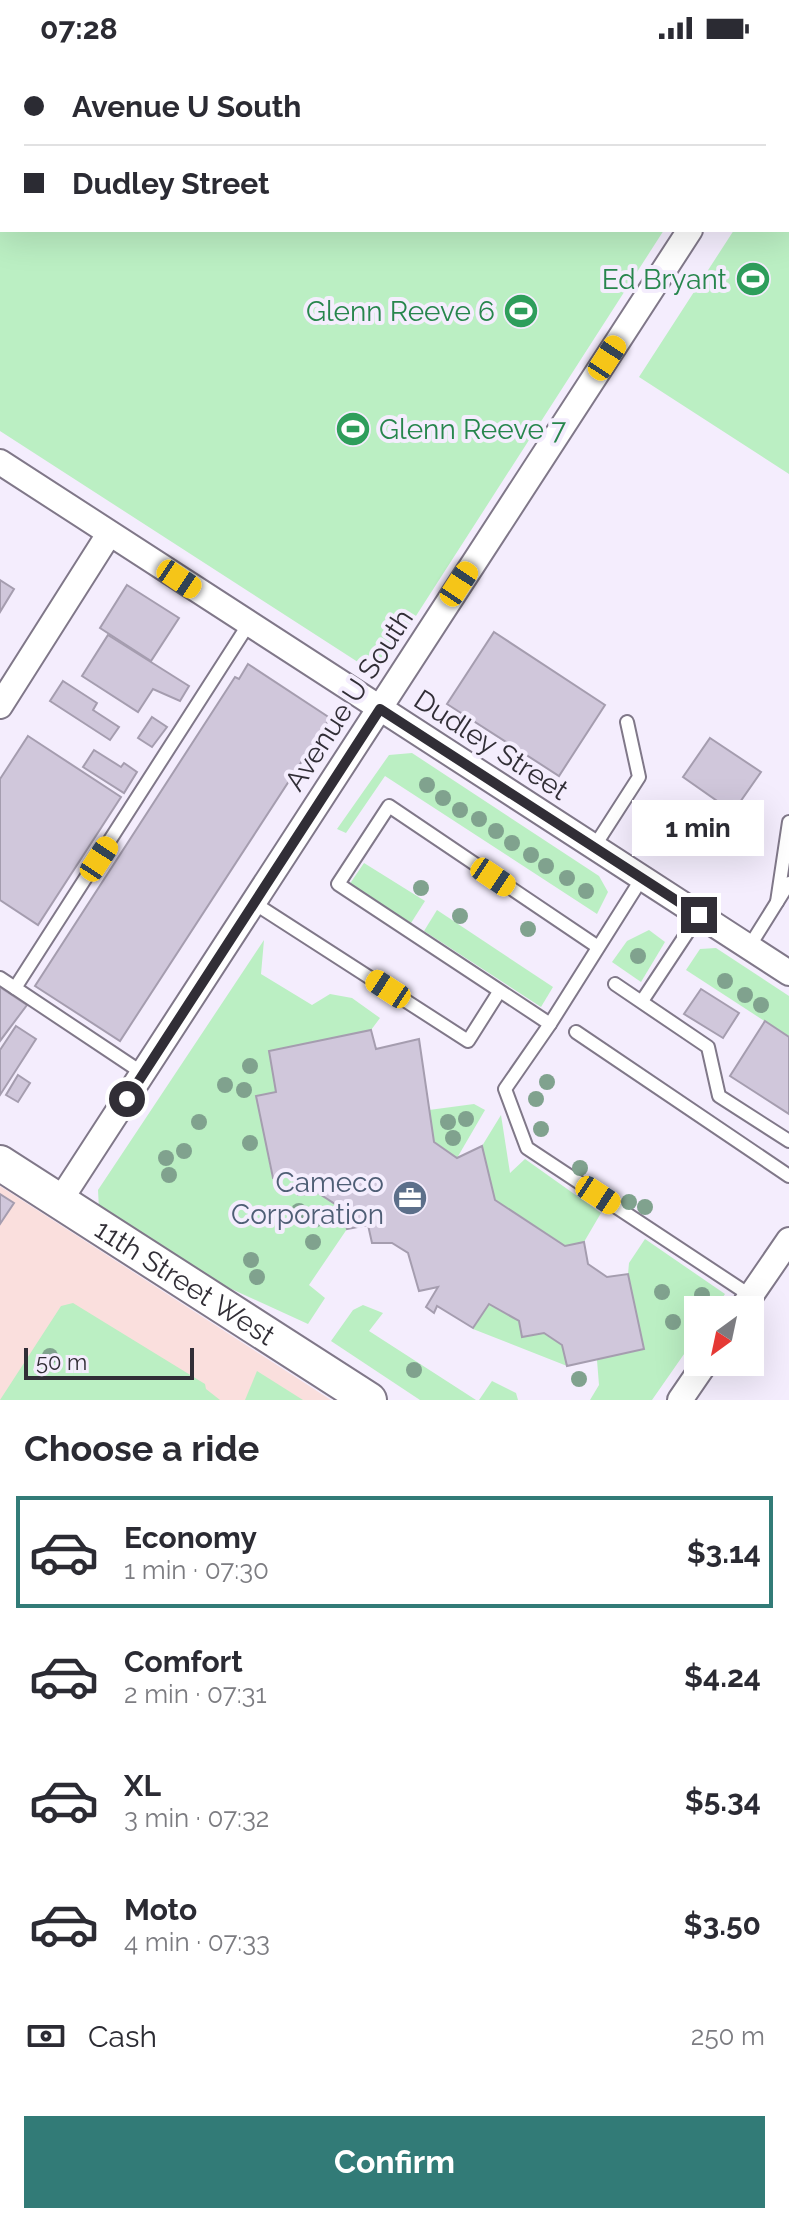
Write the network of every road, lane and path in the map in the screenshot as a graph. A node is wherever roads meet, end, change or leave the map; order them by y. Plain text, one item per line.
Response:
1 (689, 232) edge
2 (0, 462) edge
3 (109, 534) junction
4 (248, 625) junction
5 (0, 706) edge
6 (380, 709) junction
7 (627, 722) dead end
8 (789, 822) edge
9 (594, 847) junction
10 (642, 878) junction
11 (789, 883) edge
12 (777, 902) junction
13 (254, 903) junction
14 (699, 915) junction
15 (598, 947) junction
16 (749, 947) junction
17 (789, 973) edge
18 (0, 978) edge
19 (615, 984) dead end
20 (15, 988) junction
21 (499, 992) junction
22 (642, 1001) junction
23 (550, 1024) junction
24 (576, 1032) dead end
25 (144, 1074) junction
26 (789, 1141) edge
27 (0, 1163) edge
28 (789, 1176) edge
29 (59, 1202) junction
30 (789, 1240) edge
31 (736, 1296) edge
32 (751, 1296) edge
33 (696, 1376) edge
34 (369, 1400) edge
35 (680, 1400) edge

1 - 6 street, Avenue U South
2 - 3 street, Dudley Street
3 - 4 street, Dudley Street
3 - 5 street
4 - 6 street, Dudley Street
4 - 20 lane
6 - 9 street, Dudley Street
6 - 13 street, Avenue U South
7 - 9 lane
8 - 12 lane
9 - 10 street, Dudley Street
10 - 14 street, Dudley Street
10 - 15 lane
11 - 12 lane
12 - 16 lane
13 - 21 lane
13 - 25 street, Avenue U South
14 - 16 street, Dudley Street
14 - 22 lane
15 - 21 lane
15 - 23 lane
16 - 17 street, Dudley Street
18 - 20 lane
19 - 22 lane
20 - 25 lane
21 - 23 lane
22 - 26 lane
23 - 31 lane
24 - 28 lane
25 - 29 street, Avenue U South
27 - 29 main road, 11th Street West
29 - 34 main road, 11th Street West
30 - 32 street
33 - 35 street

